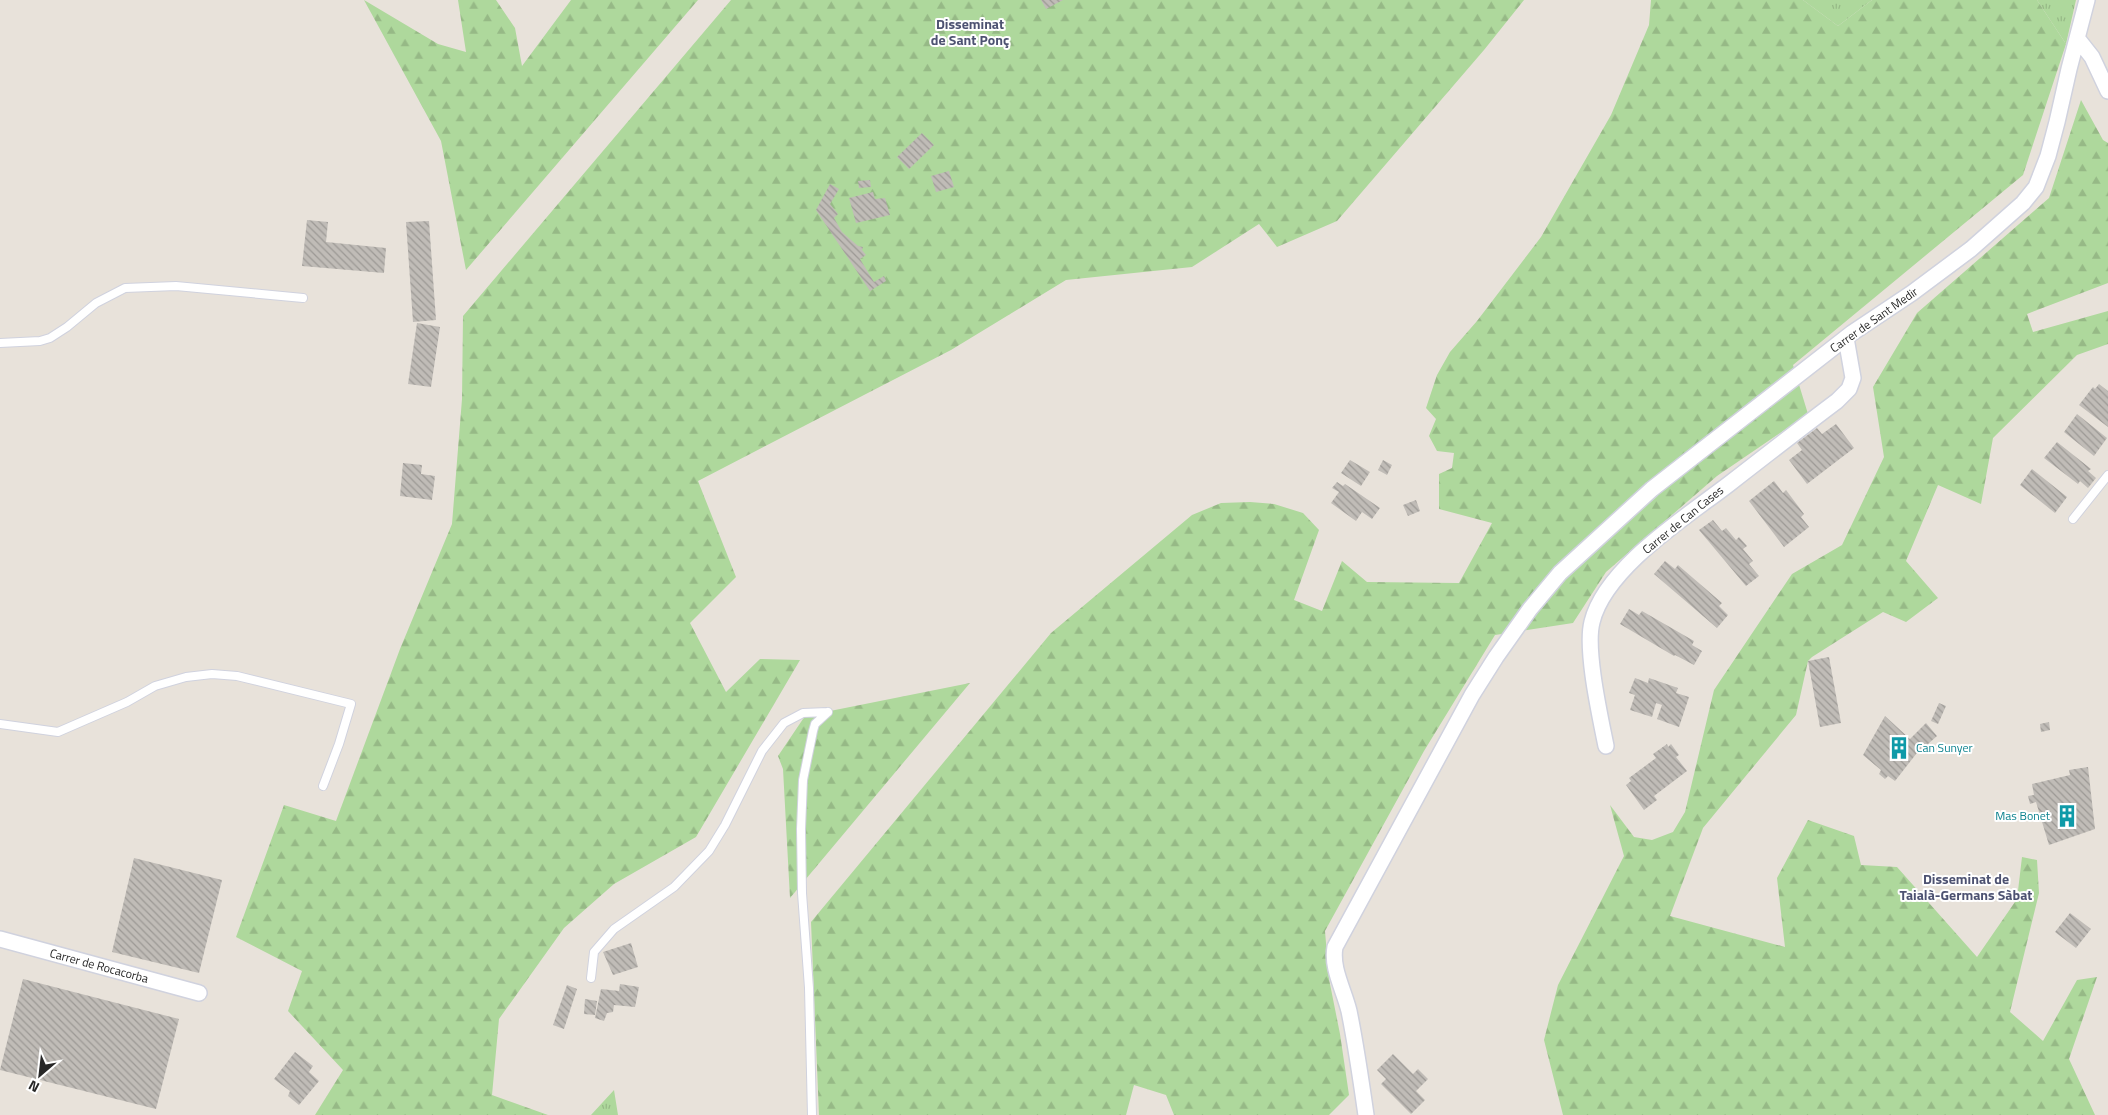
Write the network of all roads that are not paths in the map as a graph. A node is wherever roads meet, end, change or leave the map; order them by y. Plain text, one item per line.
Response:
1 (2087, 0) edge
2 (2077, 38) junction
3 (2108, 91) edge
4 (303, 298) dead end
5 (1846, 338) junction
6 (0, 343) edge
7 (2108, 475) edge
8 (2073, 520) dead end
9 (0, 724) edge
10 (1606, 746) dead end
11 (323, 786) dead end
12 (0, 939) edge
13 (591, 978) dead end
14 (199, 993) dead end
15 (812, 1115) edge
16 (1366, 1115) edge

1 - 2 street, Carrer de Sant Medir
2 - 3 street
2 - 5 street, Carrer de Sant Medir
4 - 6 lane
5 - 10 street, Carrer de Can Cases
5 - 16 street, Carrer de Sant Medir
7 - 8 lane
9 - 11 lane
12 - 14 street, Carrer de Rocacorba
13 - 15 lane

